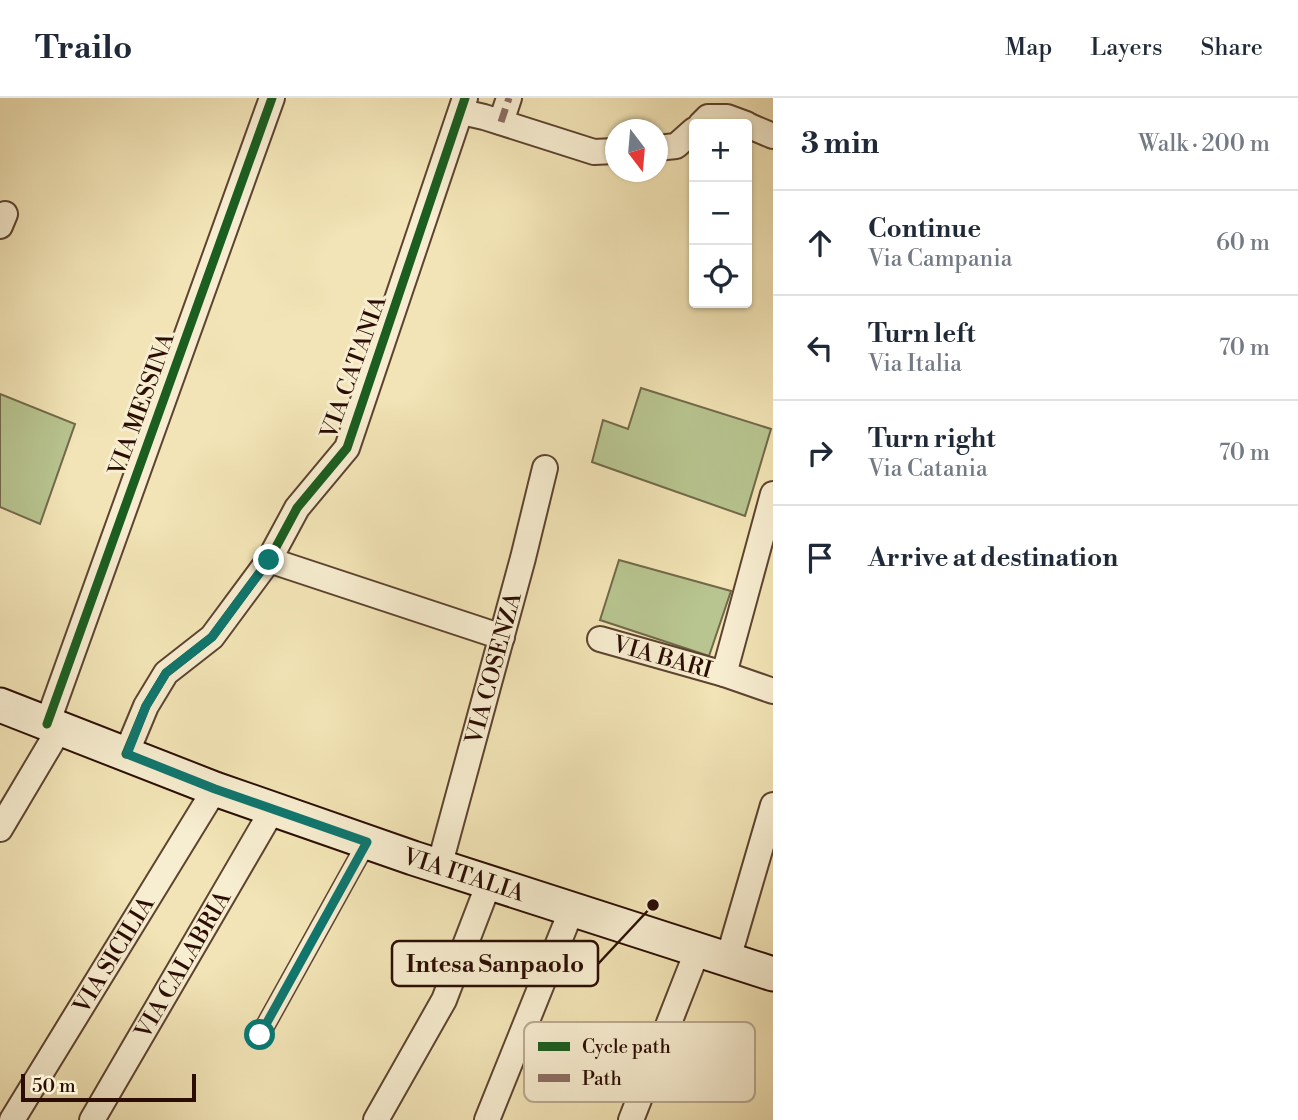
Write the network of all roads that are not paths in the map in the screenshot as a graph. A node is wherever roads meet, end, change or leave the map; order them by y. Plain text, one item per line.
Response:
1 (272, 98) edge
2 (509, 98) edge
3 (463, 105) edge
4 (706, 119) edge
5 (732, 119) edge
6 (501, 122) junction
7 (752, 127) edge
8 (689, 134) edge
9 (773, 136) edge
10 (668, 147) edge
11 (605, 151) edge
12 (545, 468) dead end
13 (773, 494) edge
14 (269, 560) junction
15 (502, 636) junction
16 (600, 639) dead end
17 (724, 674) junction
18 (773, 691) edge
19 (0, 705) edge
20 (53, 726) junction
21 (127, 754) junction
22 (215, 789) junction
23 (773, 805) edge
24 (273, 809) junction
25 (0, 829) edge
26 (367, 842) junction
27 (439, 867) junction
28 (489, 883) junction
29 (572, 909) junction
30 (713, 954) junction
31 (773, 974) edge
32 (526, 1022) edge
33 (679, 1022) edge
34 (524, 1028) edge
35 (260, 1035) dead end
36 (640, 1102) edge
37 (12, 1120) edge
38 (92, 1120) edge
39 (376, 1120) edge
40 (487, 1120) edge
41 (631, 1120) edge

1 - 20 street, VIA MESSINA
2 - 6 street
3 - 6 street
3 - 14 street, VIA CATANIA
4 - 5 street
6 - 11 street
7 - 9 street
8 - 10 street
12 - 15 street, VIA COSENZA
13 - 17 street, VIA BARI
14 - 15 street
14 - 21 street, VIA CATANIA
15 - 27 street, VIA COSENZA
16 - 17 street, VIA BARI
17 - 18 street, VIA BARI
19 - 20 main road, VIA ITALIA
20 - 21 main road, VIA ITALIA
20 - 25 street, VIA MESSINA
21 - 22 main road, VIA ITALIA
22 - 24 main road, VIA ITALIA
22 - 37 street, VIA SICILIA
23 - 30 street
24 - 26 main road, VIA ITALIA
24 - 38 street, VIA CALABRIA
26 - 27 main road, VIA ITALIA
26 - 35 street
27 - 28 main road, VIA ITALIA
28 - 29 main road, VIA ITALIA
28 - 39 street
29 - 30 main road, VIA ITALIA
29 - 32 street
30 - 31 main road, VIA ITALIA
30 - 33 street
34 - 40 street
36 - 41 street

